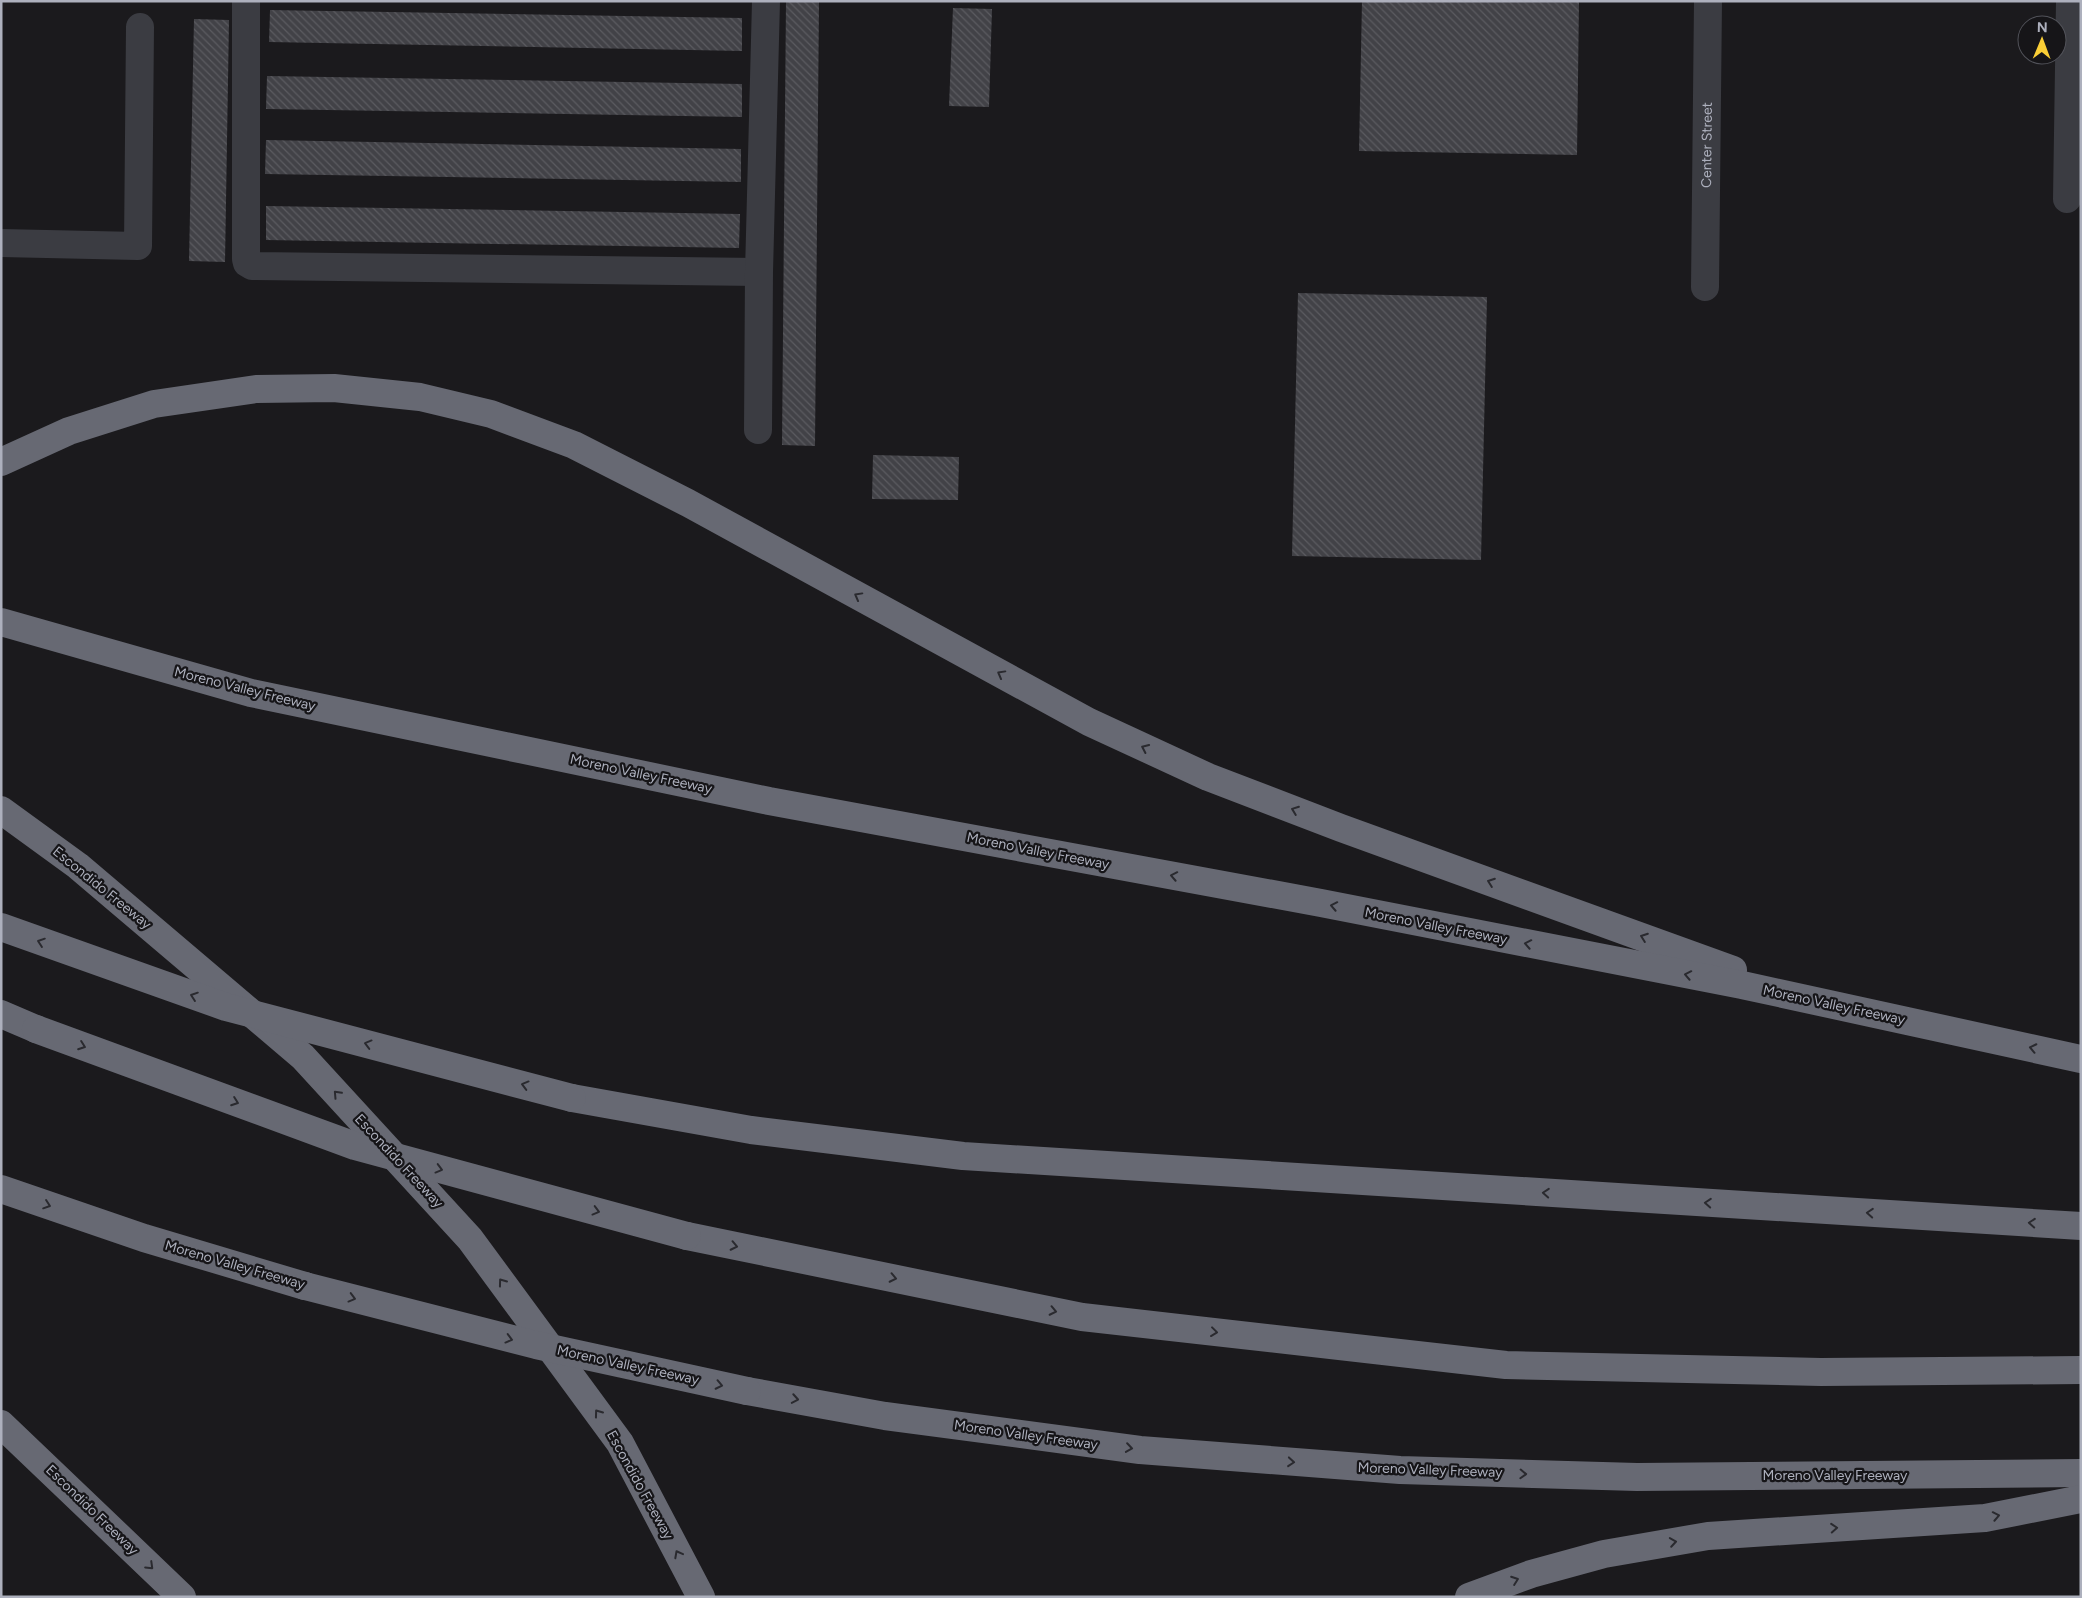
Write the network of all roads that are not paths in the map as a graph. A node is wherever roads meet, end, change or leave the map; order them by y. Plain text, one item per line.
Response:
1 (246, 1) edge
2 (766, 1) edge
3 (1708, 1) edge
4 (2070, 1) edge
5 (140, 27) dead end
6 (2067, 199) dead end
7 (1, 243) edge
8 (759, 272) junction
9 (1705, 287) dead end
10 (758, 430) dead end
11 (6, 460) edge
12 (1, 622) edge
13 (1, 810) edge
14 (1, 927) edge
15 (1821, 1001) junction
16 (1, 1014) edge
17 (2081, 1059) edge
18 (1, 1189) edge
19 (2081, 1226) edge
20 (2081, 1370) edge
21 (1, 1424) edge
22 (2081, 1474) edge
23 (2081, 1500) edge
24 (182, 1597) edge
25 (702, 1597) edge
26 (1469, 1597) edge

1 - 8 lane
2 - 8 lane
3 - 9 lane, Center Street
4 - 6 lane
5 - 7 lane
8 - 10 lane
15 -> 11 highway
15 -> 12 highway, Moreno Valley Freeway
25 -> 13 highway, Escondido Freeway
19 -> 14 highway, bridge
17 -> 15 highway, Moreno Valley Freeway
16 -> 20 highway, bridge
18 -> 22 highway, Moreno Valley Freeway, bridge
21 -> 24 highway, Escondido Freeway
26 -> 23 highway

